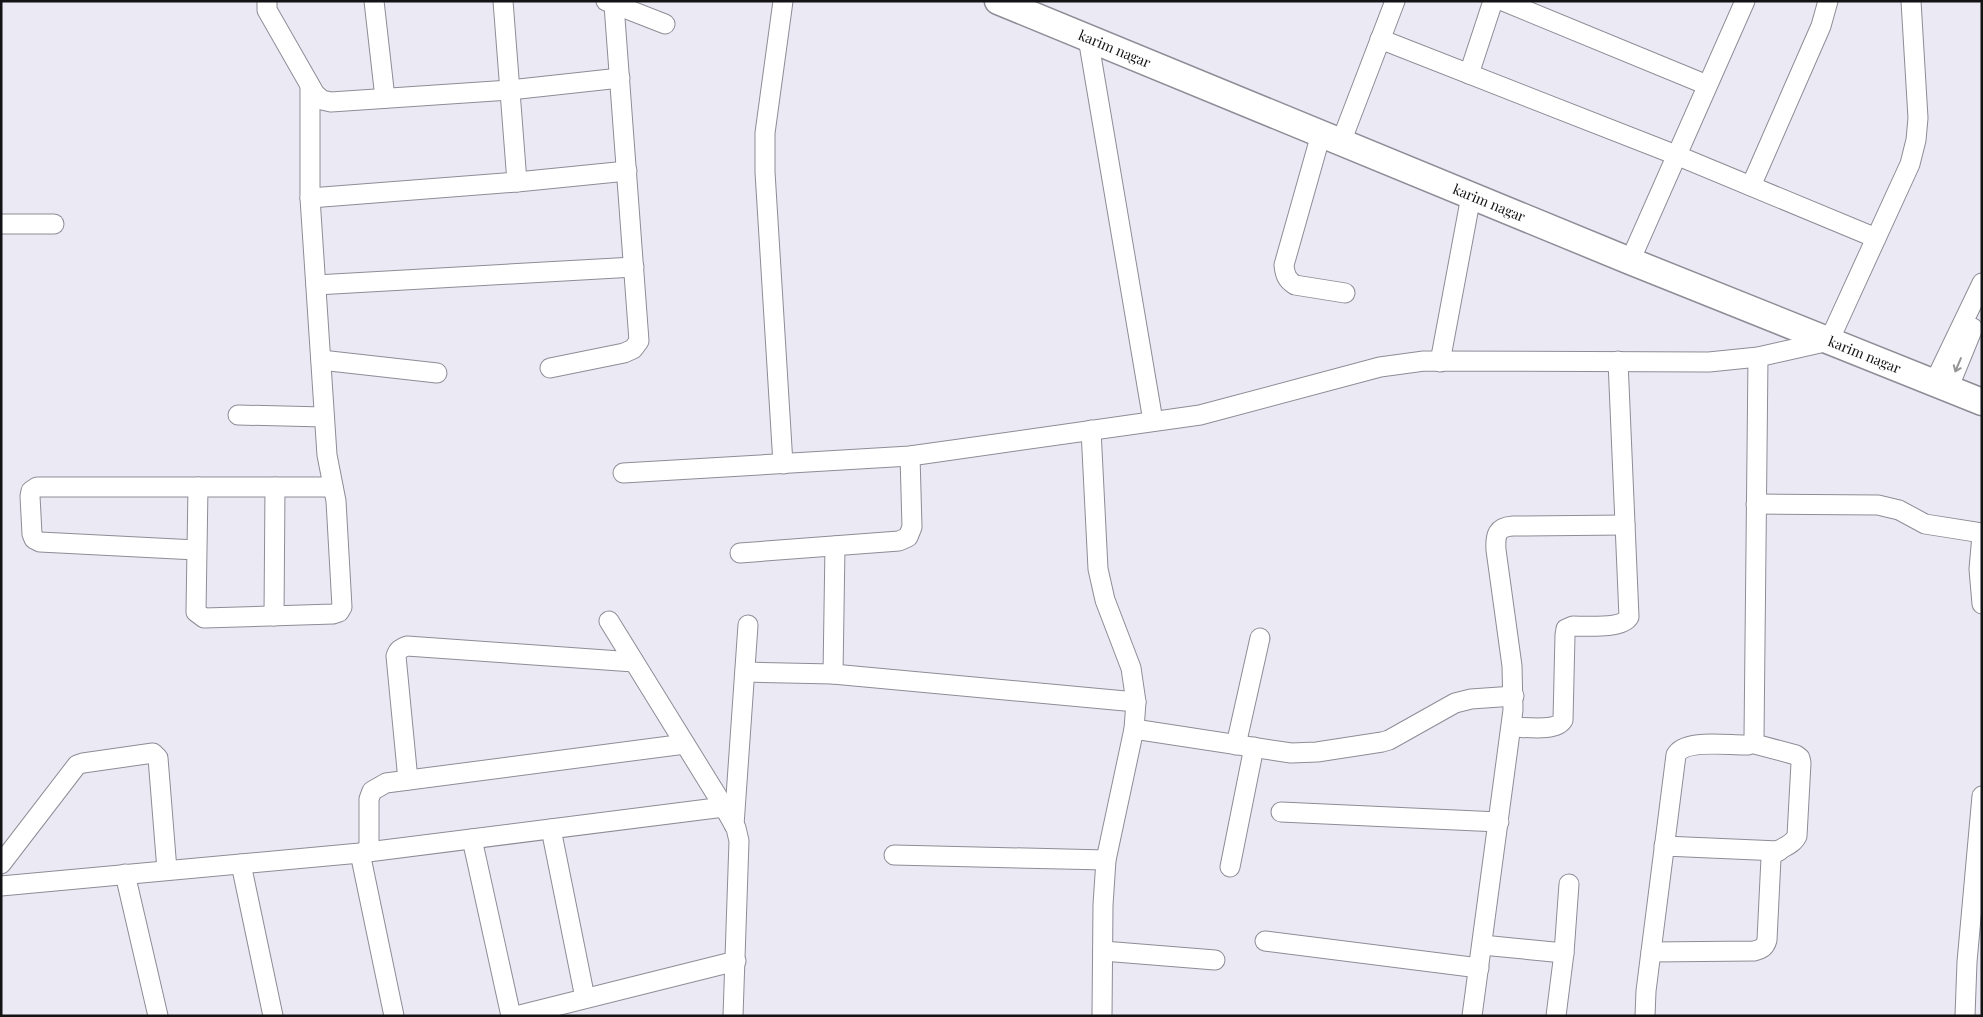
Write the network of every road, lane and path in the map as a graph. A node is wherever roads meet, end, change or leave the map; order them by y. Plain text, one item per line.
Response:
1 (267, 1) edge
2 (374, 1) edge
3 (503, 1) edge
4 (783, 1) edge
5 (998, 1) edge
6 (1493, 1) edge
7 (1502, 1) edge
8 (1744, 1) edge
9 (1828, 1) edge
10 (1911, 1) edge
11 (610, 3) edge
12 (1390, 3) edge
13 (1033, 8) edge
14 (665, 24) dead end
15 (1088, 38) junction
16 (1380, 39) junction
17 (1469, 74) junction
18 (620, 78) junction
19 (1707, 85) junction
20 (310, 86) junction
21 (510, 90) junction
22 (385, 98) junction
23 (1331, 138) junction
24 (1676, 155) junction
25 (627, 171) junction
26 (517, 182) junction
27 (1751, 186) junction
28 (1471, 196) junction
29 (310, 198) junction
30 (1, 224) edge
31 (54, 224) dead end
32 (1876, 238) junction
33 (1630, 261) junction
34 (634, 267) junction
35 (1982, 283) edge
36 (316, 285) junction
37 (1345, 294) dead end
38 (1978, 307) edge
39 (1829, 341) junction
40 (1758, 357) junction
41 (321, 360) junction
42 (1440, 362) junction
43 (1618, 362) junction
44 (550, 368) dead end
45 (437, 372) dead end
46 (1941, 386) junction
47 (1982, 402) edge
48 (238, 415) dead end
49 (324, 417) junction
50 (1153, 422) junction
51 (1091, 430) junction
52 (910, 456) junction
53 (783, 464) junction
54 (623, 474) dead end
55 (198, 487) junction
56 (275, 487) junction
57 (333, 487) junction
58 (1756, 504) junction
59 (1625, 526) junction
60 (1982, 534) edge
61 (835, 546) junction
62 (196, 550) junction
63 (740, 552) dead end
64 (1982, 604) edge
65 (274, 616) junction
66 (608, 621) dead end
67 (748, 625) dead end
68 (1260, 638) dead end
69 (634, 662) junction
70 (745, 672) junction
71 (833, 674) junction
72 (1514, 696) junction
73 (1136, 702) junction
74 (1512, 727) junction
75 (1134, 730) junction
76 (685, 744) junction
77 (1751, 744) junction
78 (1245, 746) junction
79 (408, 780) junction
80 (1982, 796) edge
81 (724, 807) junction
82 (1281, 812) dead end
83 (1499, 822) junction
84 (734, 824) junction
85 (551, 829) junction
86 (472, 839) junction
87 (1664, 846) junction
88 (1779, 851) junction
89 (365, 852) junction
90 (894, 855) dead end
91 (1106, 860) junction
92 (1, 864) edge
93 (241, 864) junction
94 (1230, 867) dead end
95 (167, 870) junction
96 (125, 874) junction
97 (1569, 884) dead end
98 (1, 886) edge
99 (1265, 940) dead end
100 (1482, 945) junction
101 (1103, 951) junction
102 (1651, 952) junction
103 (1564, 954) junction
104 (1215, 960) dead end
105 (736, 961) junction
106 (1479, 968) junction
107 (585, 998) junction
108 (392, 1015) edge
109 (158, 1016) edge
110 (273, 1016) edge
111 (511, 1016) edge
112 (516, 1016) edge
113 (733, 1016) edge
114 (1102, 1016) edge
115 (1472, 1016) edge
116 (1556, 1016) edge
117 (1645, 1016) edge
118 (1965, 1016) edge

1 - 20 street
2 - 22 street
3 - 21 street
4 - 53 street
5 - 13 street, karim nagar
6 - 17 street
7 - 19 street
8 - 19 street
9 - 27 street
10 - 32 street
11 - 14 street
11 - 18 street
12 - 16 street
13 - 15 street, karim nagar
15 - 23 street, karim nagar
15 - 50 street
16 - 17 street
16 - 23 street
17 - 24 street
18 - 21 street
18 - 25 street
19 - 24 street
20 - 22 street
20 - 29 street
21 - 22 street
21 - 26 street
23 - 28 street, karim nagar
23 - 37 street
24 - 27 street
24 - 33 street
25 - 26 street
25 - 34 street
26 - 29 street
27 - 32 street
28 - 33 street, karim nagar
28 - 42 street
29 - 36 street
30 - 31 street
32 - 39 street
33 - 39 street, karim nagar
34 - 36 street
34 - 44 street
35 - 38 street
36 - 41 street
38 - 46 street
39 - 40 street
39 - 46 street, karim nagar
40 - 43 street
40 - 58 street
41 - 45 street
41 - 49 street
42 - 43 street
42 - 50 street
43 - 59 street
46 - 47 street, karim nagar
48 - 49 street
49 - 57 street
50 - 51 street
51 - 52 street
51 - 73 street
52 - 53 street
52 - 61 street
53 - 54 street
55 - 56 street
55 - 62 street
55 - 62 street
56 - 57 street
56 - 65 street
57 - 65 street
58 - 60 street
58 - 77 street
59 - 72 street
59 - 74 street
60 - 64 street
61 - 63 street
61 - 71 street
62 - 65 street
66 - 69 street
67 - 70 street
68 - 78 street
69 - 76 street
69 - 79 street
70 - 71 street
70 - 84 street
71 - 73 street
72 - 74 street
72 - 78 street
73 - 75 street
74 - 83 street
75 - 78 street
75 - 91 street
76 - 79 street
76 - 81 street
77 - 87 street
77 - 88 street
78 - 94 street
79 - 89 street
80 - 118 street
81 - 84 street
81 - 85 street
82 - 83 street
83 - 100 street
84 - 105 street
85 - 86 street
85 - 107 street
86 - 89 street
86 - 111 street
87 - 88 street
87 - 102 street
88 - 102 street
89 - 93 street
89 - 108 street
90 - 91 street
91 - 101 street
92 - 95 street
93 - 95 street
93 - 110 street
95 - 96 street
96 - 98 street
96 - 109 street
97 - 103 street
99 - 106 street
100 - 103 street
100 - 106 street
101 - 104 street
101 - 114 street
102 - 117 street
103 - 116 street
105 - 107 street
105 - 113 street
106 - 115 street
107 - 112 street

